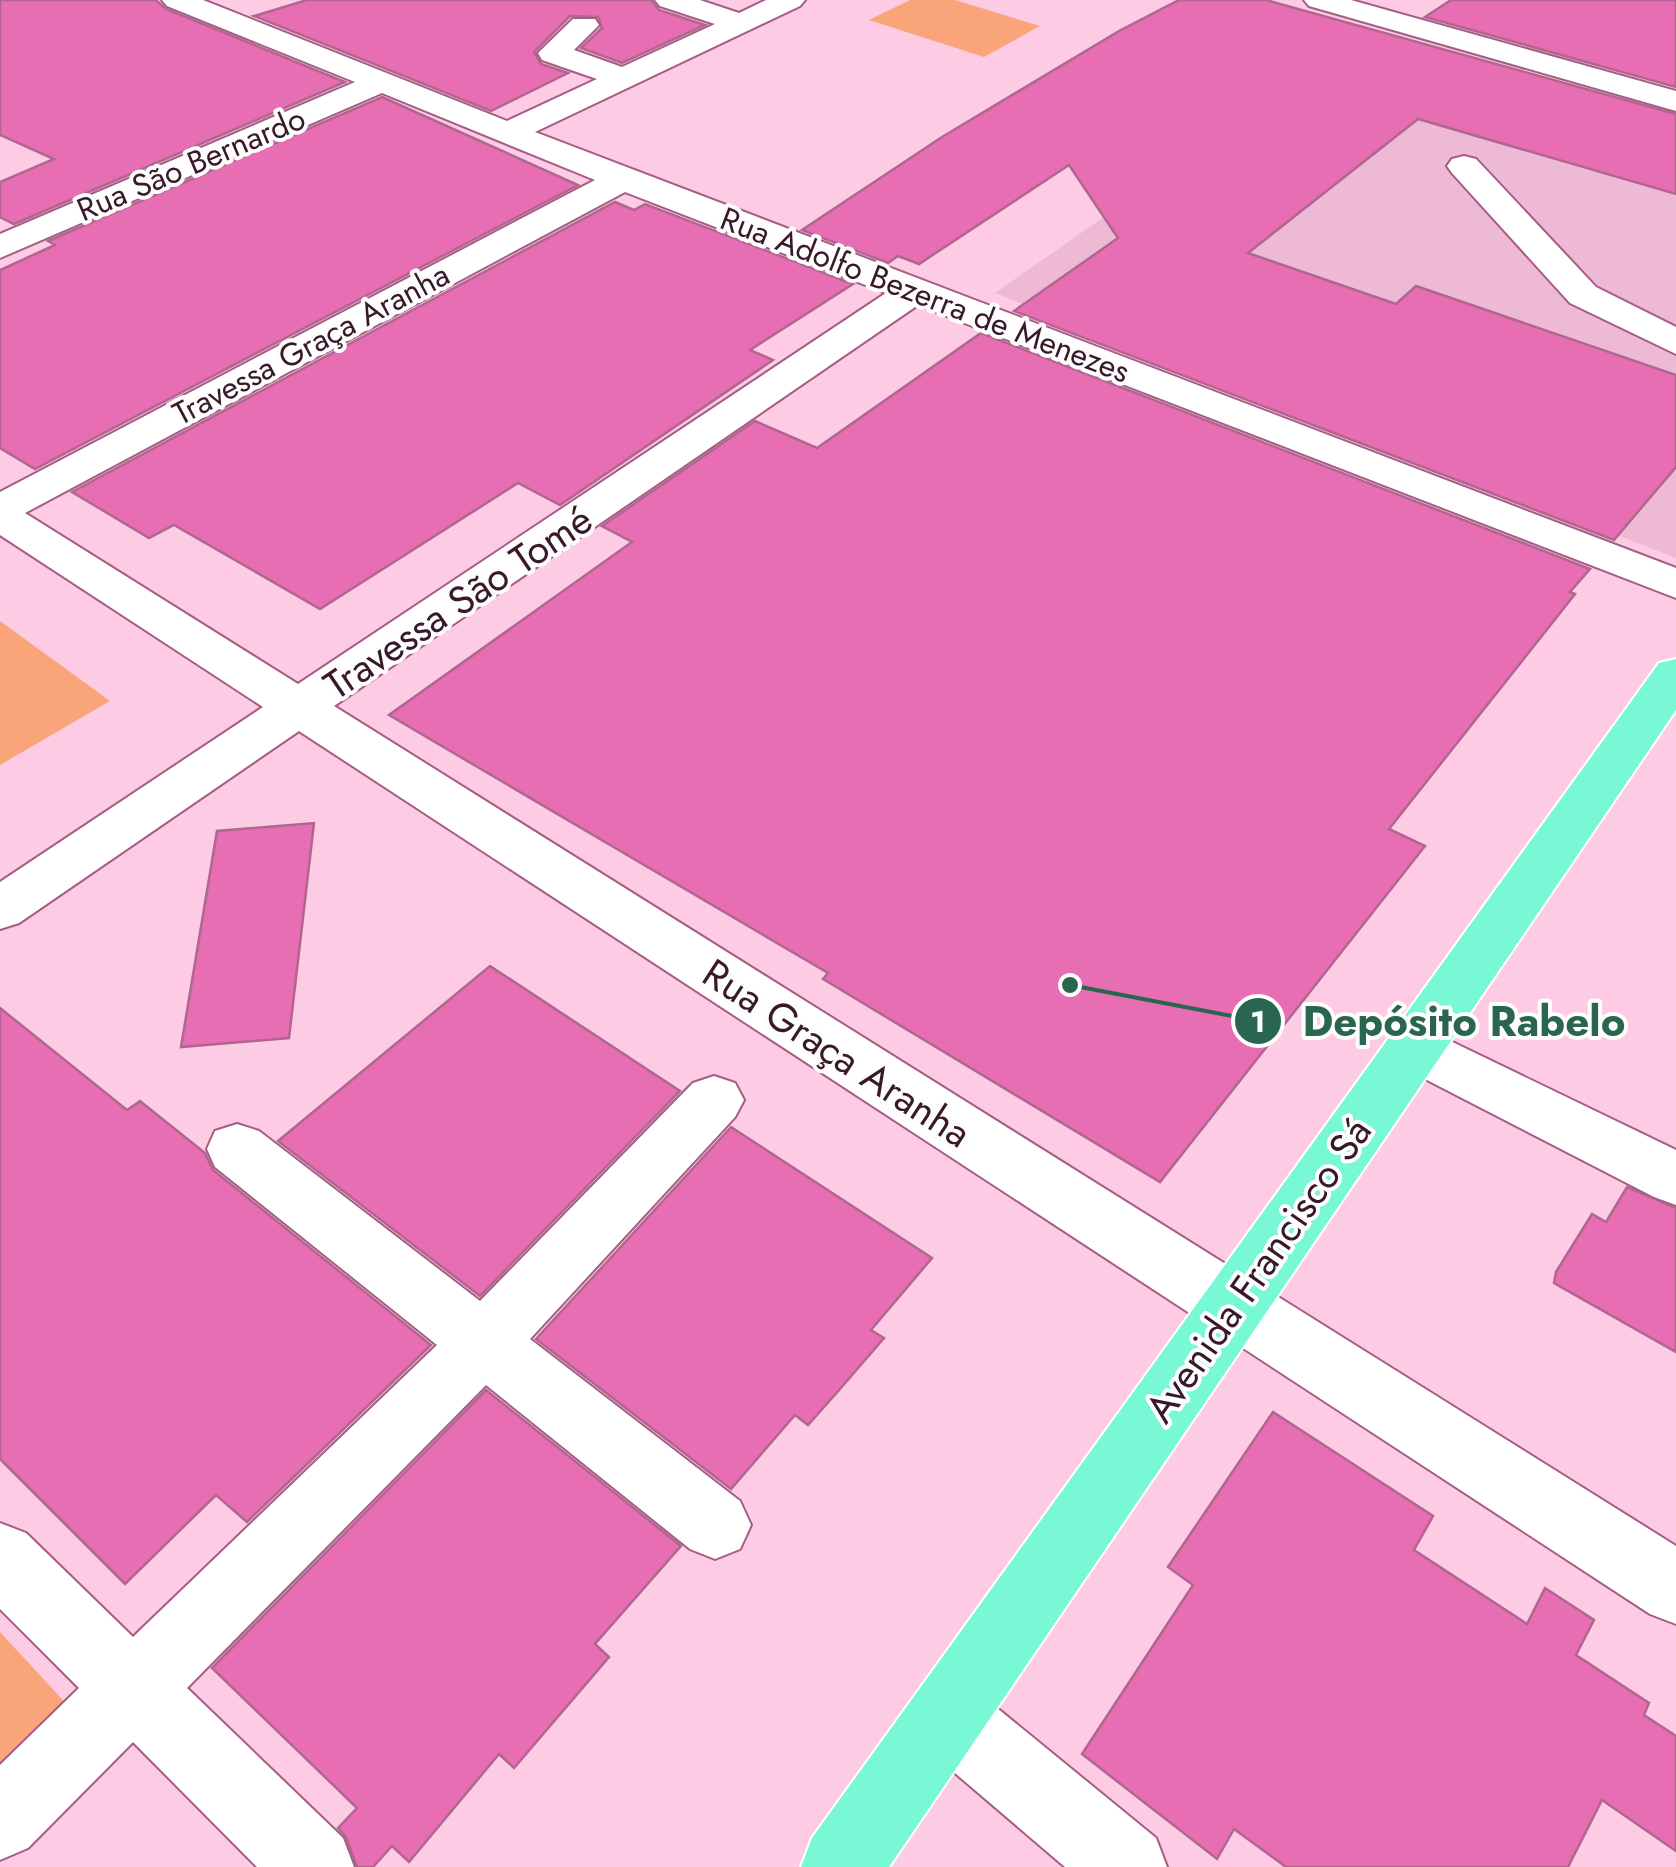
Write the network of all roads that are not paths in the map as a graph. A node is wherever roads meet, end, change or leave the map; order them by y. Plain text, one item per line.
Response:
1 (177, 0) edge
2 (670, 0) edge
3 (790, 0) edge
4 (1341, 2) edge
5 (741, 23) junction
6 (584, 24) dead end
7 (624, 78) junction
8 (382, 82) junction
9 (1676, 102) edge
10 (507, 133) junction
11 (1464, 166) dead end
12 (623, 179) junction
13 (0, 247) edge
14 (914, 291) junction
15 (1676, 342) edge
16 (0, 513) edge
17 (1676, 584) edge
18 (1676, 674) edge
19 (300, 710) junction
20 (0, 910) edge
21 (1415, 1047) junction
22 (714, 1100) dead end
23 (237, 1149) dead end
24 (1676, 1179) edge
25 (1232, 1306) junction
26 (483, 1344) junction
27 (715, 1525) dead end
28 (0, 1558) edge
29 (1676, 1588) edge
30 (132, 1687) junction
31 (948, 1717) junction
32 (0, 1820) edge
33 (314, 1867) edge
34 (841, 1867) edge
35 (1127, 1867) edge

1 - 8 street, Rua Adolfo Bezerra de Menezes
2 - 5 street
3 - 5 street
4 - 9 street
5 - 7 street
6 - 7 street
7 - 10 street
8 - 10 street, Rua Adolfo Bezerra de Menezes
8 - 13 street, Rua São Bernardo
10 - 12 street, Rua Adolfo Bezerra de Menezes
11 - 15 street
12 - 14 street, Rua Adolfo Bezerra de Menezes
12 - 16 street, Travessa Graça Aranha
14 - 17 street, Rua Adolfo Bezerra de Menezes
14 - 19 street, Travessa São Tomé
16 - 19 street, Rua Graça Aranha
18 - 21 main road, Avenida Francisco Sá
19 - 20 street, Travessa São Tomé
19 - 25 street, Rua Graça Aranha
21 - 24 street
21 - 25 main road, Avenida Francisco Sá
22 - 26 street
23 - 26 street
25 - 29 street, Rua Graça Aranha
25 - 31 main road, Avenida Francisco Sá
26 - 27 street
26 - 30 street
28 - 30 street
30 - 32 street
30 - 33 street
31 - 34 main road, Avenida Francisco Sá
31 - 35 street

